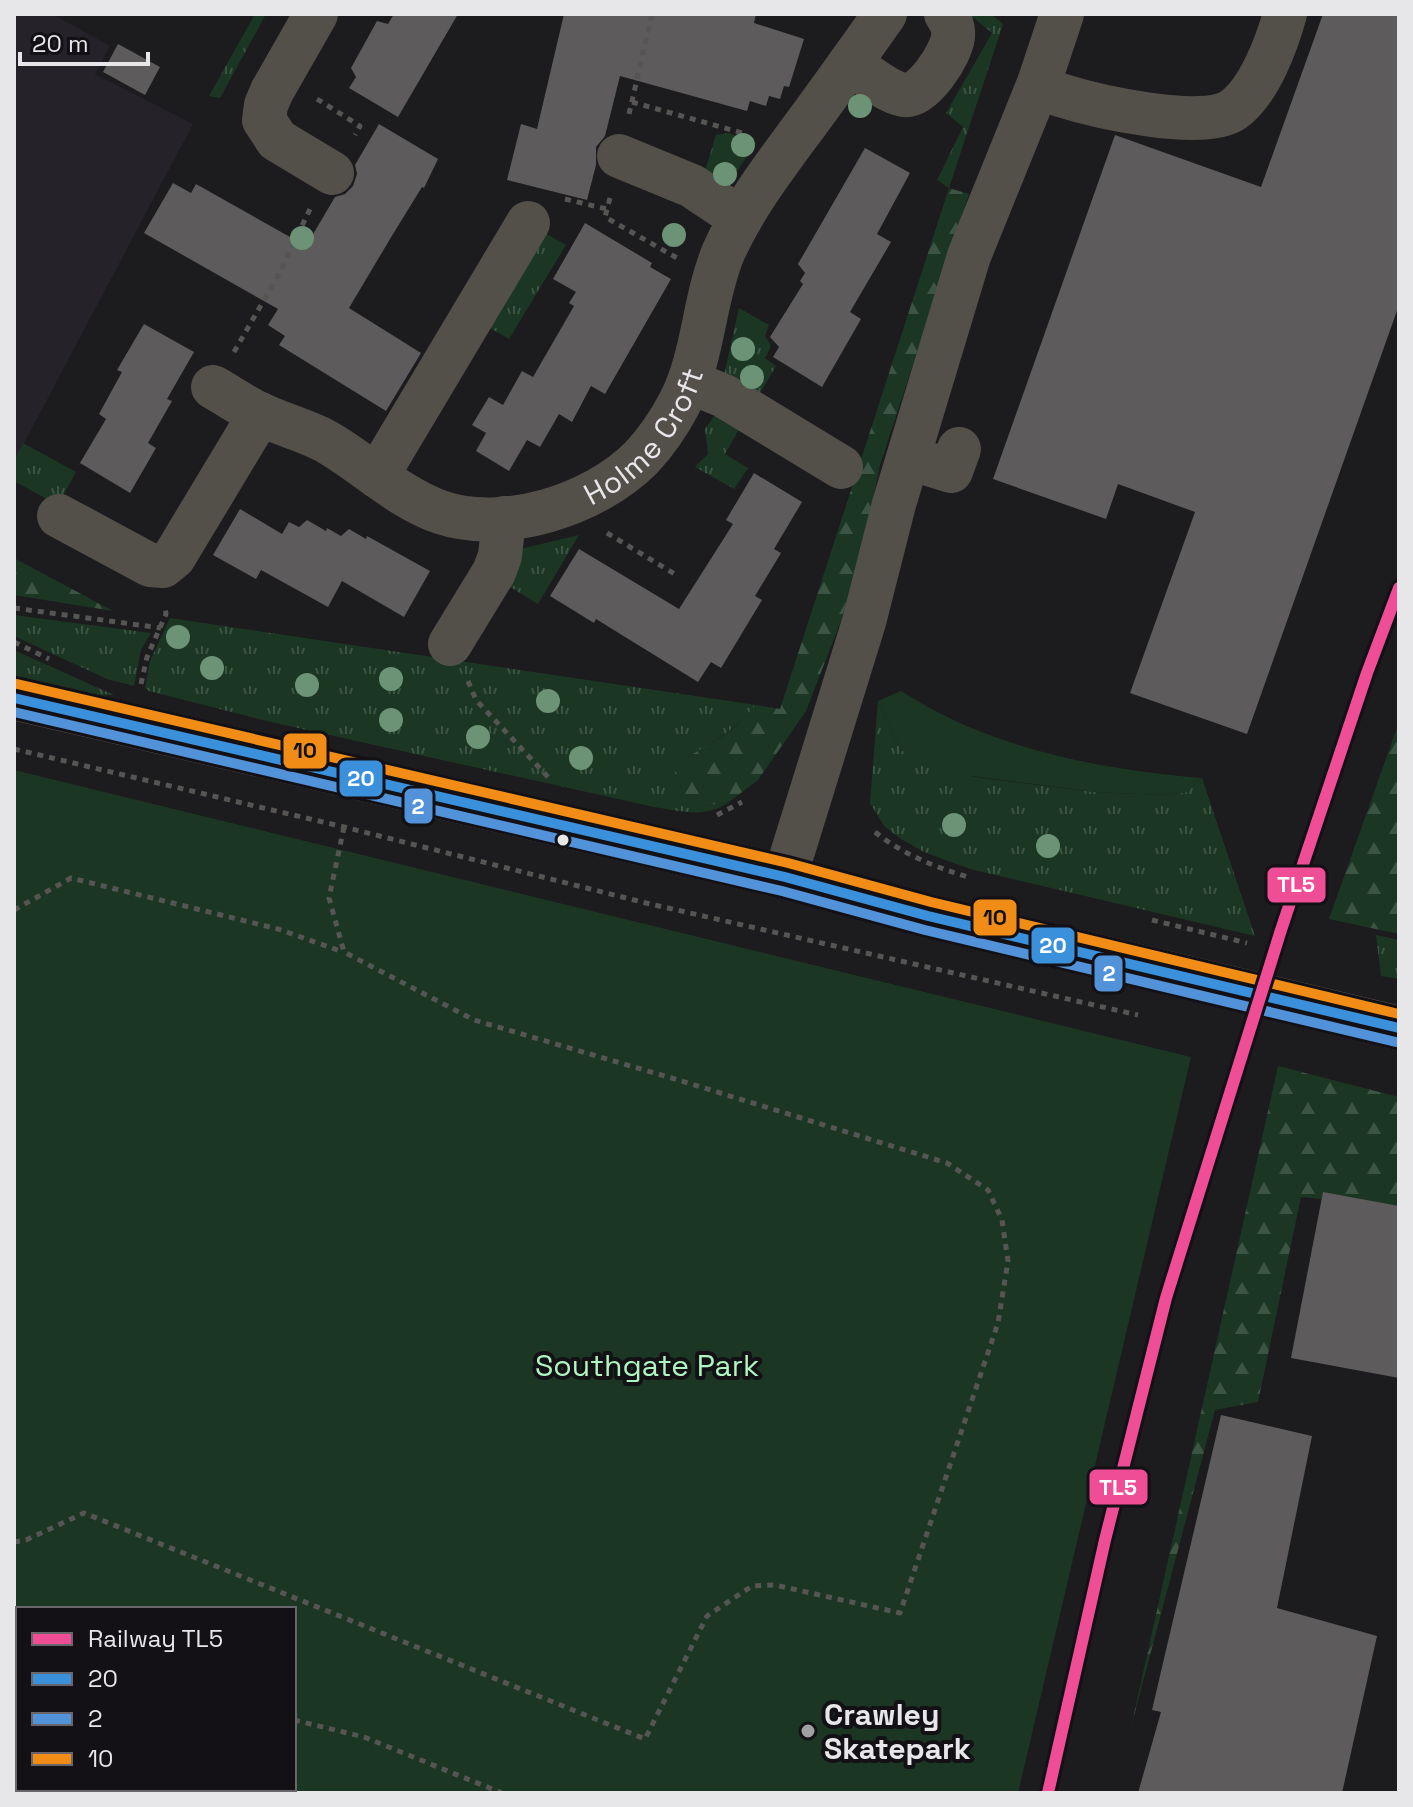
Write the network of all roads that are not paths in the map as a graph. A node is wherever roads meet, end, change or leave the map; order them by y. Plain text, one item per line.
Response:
1 (316, 14) edge
2 (946, 14) edge
3 (1062, 14) edge
4 (1285, 14) edge
5 (882, 15) edge
6 (850, 63) junction
7 (1039, 83) junction
8 (619, 156) dead end
9 (332, 173) dead end
10 (740, 218) junction
11 (528, 223) dead end
12 (690, 382) junction
13 (213, 387) dead end
14 (260, 414) junction
15 (959, 449) dead end
16 (909, 458) junction
17 (841, 467) dead end
18 (377, 476) junction
19 (59, 516) dead end
20 (504, 518) junction
21 (451, 642) road end
22 (14, 698) edge
23 (785, 877) junction
24 (1399, 1028) edge

1 - 9 street
2 - 6 street
3 - 7 street
4 - 7 street
5 - 6 street, Holme Croft
6 - 10 street, Holme Croft
7 - 16 street
8 - 10 street
10 - 12 street, Holme Croft
11 - 18 street
12 - 17 street
12 - 20 street, Holme Croft
13 - 14 street, Holme Croft
14 - 18 street, Holme Croft
14 - 19 street
15 - 16 street
16 - 23 street
18 - 20 street, Holme Croft
20 - 21 street
22 - 23 main road
23 - 24 main road

